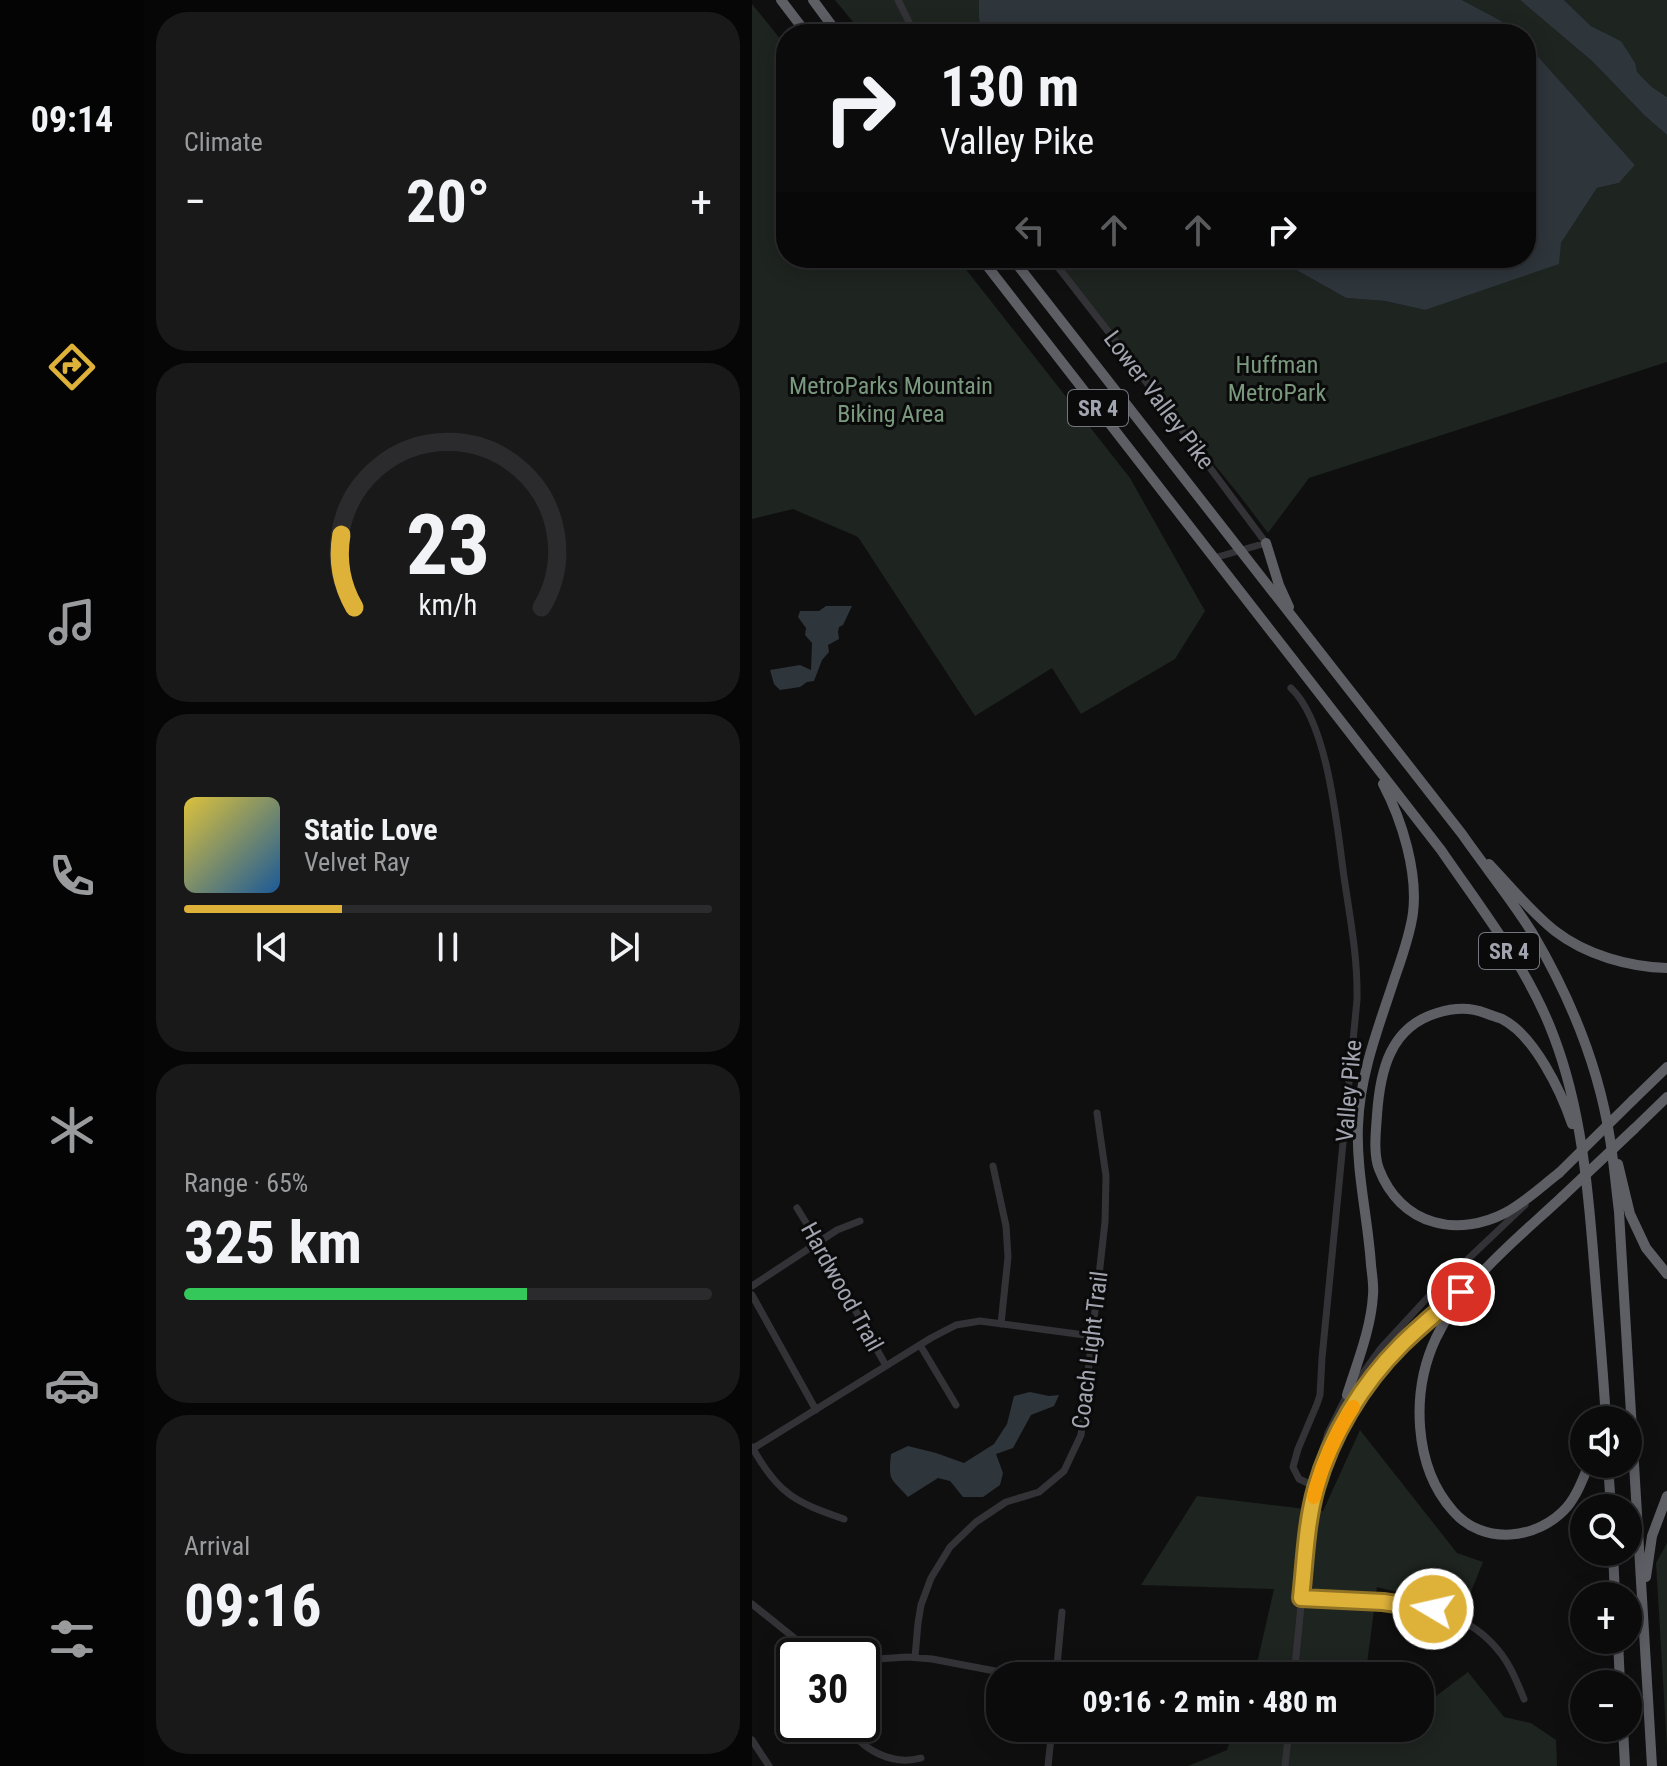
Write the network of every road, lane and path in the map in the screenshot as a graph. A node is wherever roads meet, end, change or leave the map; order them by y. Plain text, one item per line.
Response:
1 (781, 0) edge
2 (813, 0) edge
3 (898, 0) edge
4 (799, 24) edge
5 (831, 24) edge
6 (910, 24) edge
7 (989, 268) edge
8 (1020, 268) edge
9 (1059, 268) edge
10 (1266, 543) junction
11 (1239, 550) junction
12 (1214, 558) junction
13 (1294, 620) junction
14 (1291, 688) dead end
15 (1373, 764) junction
16 (1462, 834) junction
17 (1667, 968) edge
18 (1667, 1067) edge
19 (1667, 1100) edge
20 (1097, 1113) dead end
21 (1610, 1138) junction
22 (993, 1166) dead end
23 (1584, 1167) junction
24 (1559, 1173) junction
25 (797, 1208) dead end
26 (860, 1221) dead end
27 (818, 1242) junction
28 (1481, 1273) junction
29 (1667, 1274) edge
30 (752, 1286) edge
31 (752, 1295) edge
32 (1001, 1324) junction
33 (1092, 1336) junction
34 (920, 1345) junction
35 (886, 1366) junction
36 (1603, 1376) junction
37 (1347, 1395) junction
38 (956, 1405) dead end
39 (1600, 1406) edge
40 (1605, 1406) edge
41 (816, 1410) junction
42 (752, 1449) edge
43 (1583, 1478) edge
44 (1316, 1487) junction
45 (1667, 1496) edge
46 (844, 1519) dead end
47 (1301, 1598) junction
48 (752, 1604) edge
49 (1062, 1612) dead end
50 (794, 1638) edge
51 (1644, 1639) junction
52 (915, 1657) junction
53 (880, 1659) edge
54 (1057, 1662) edge
55 (1295, 1662) edge
56 (986, 1670) edge
57 (1524, 1699) dead end
58 (752, 1740) edge
59 (861, 1742) edge
60 (1051, 1742) edge
61 (1288, 1742) edge
62 (1624, 1742) edge
63 (921, 1758) dead end
64 (769, 1766) edge
65 (1048, 1766) edge
66 (1285, 1766) edge
67 (1625, 1766) edge
68 (1652, 1766) edge

1 - 4 highway
2 - 5 highway
3 - 6 street
7 - 12 highway, SR 4
8 - 11 highway, SR 4
9 - 10 street, Lower Valley Pike
10 - 11 street
10 - 13 highway
11 - 12 street
11 - 13 highway, SR 4
12 - 15 highway, SR 4
13 - 16 highway, SR 4
14 - 44 street, Valley Pike
15 - 23 highway, SR 4
15 - 37 highway
16 - 17 highway
16 - 21 highway, SR 4
18 - 24 highway, bridge
19 - 28 highway, bridge
20 - 33 street, Coach Light Trail
21 - 29 highway
21 - 51 highway, SR 4
22 - 32 street
23 - 24 highway
23 - 36 highway, SR 4
24 - 37 street
25 - 27 street, Hardwood Trail
26 - 27 street
27 - 30 street
27 - 35 street, Hardwood Trail
28 - 43 highway
28 - 44 street
31 - 41 street
32 - 33 street
32 - 34 street
33 - 52 street, Coach Light Trail
34 - 35 street
34 - 38 street
35 - 41 street
36 - 39 highway
36 - 40 highway, SR 4
37 - 44 street
41 - 42 street
42 - 46 street
44 - 47 street
45 - 51 highway
47 - 55 street
47 - 57 street
48 - 50 street
49 - 54 street
51 - 68 highway, SR 4
52 - 53 street
52 - 56 street
58 - 64 street
59 - 63 street
60 - 65 street
61 - 66 street
62 - 67 highway

